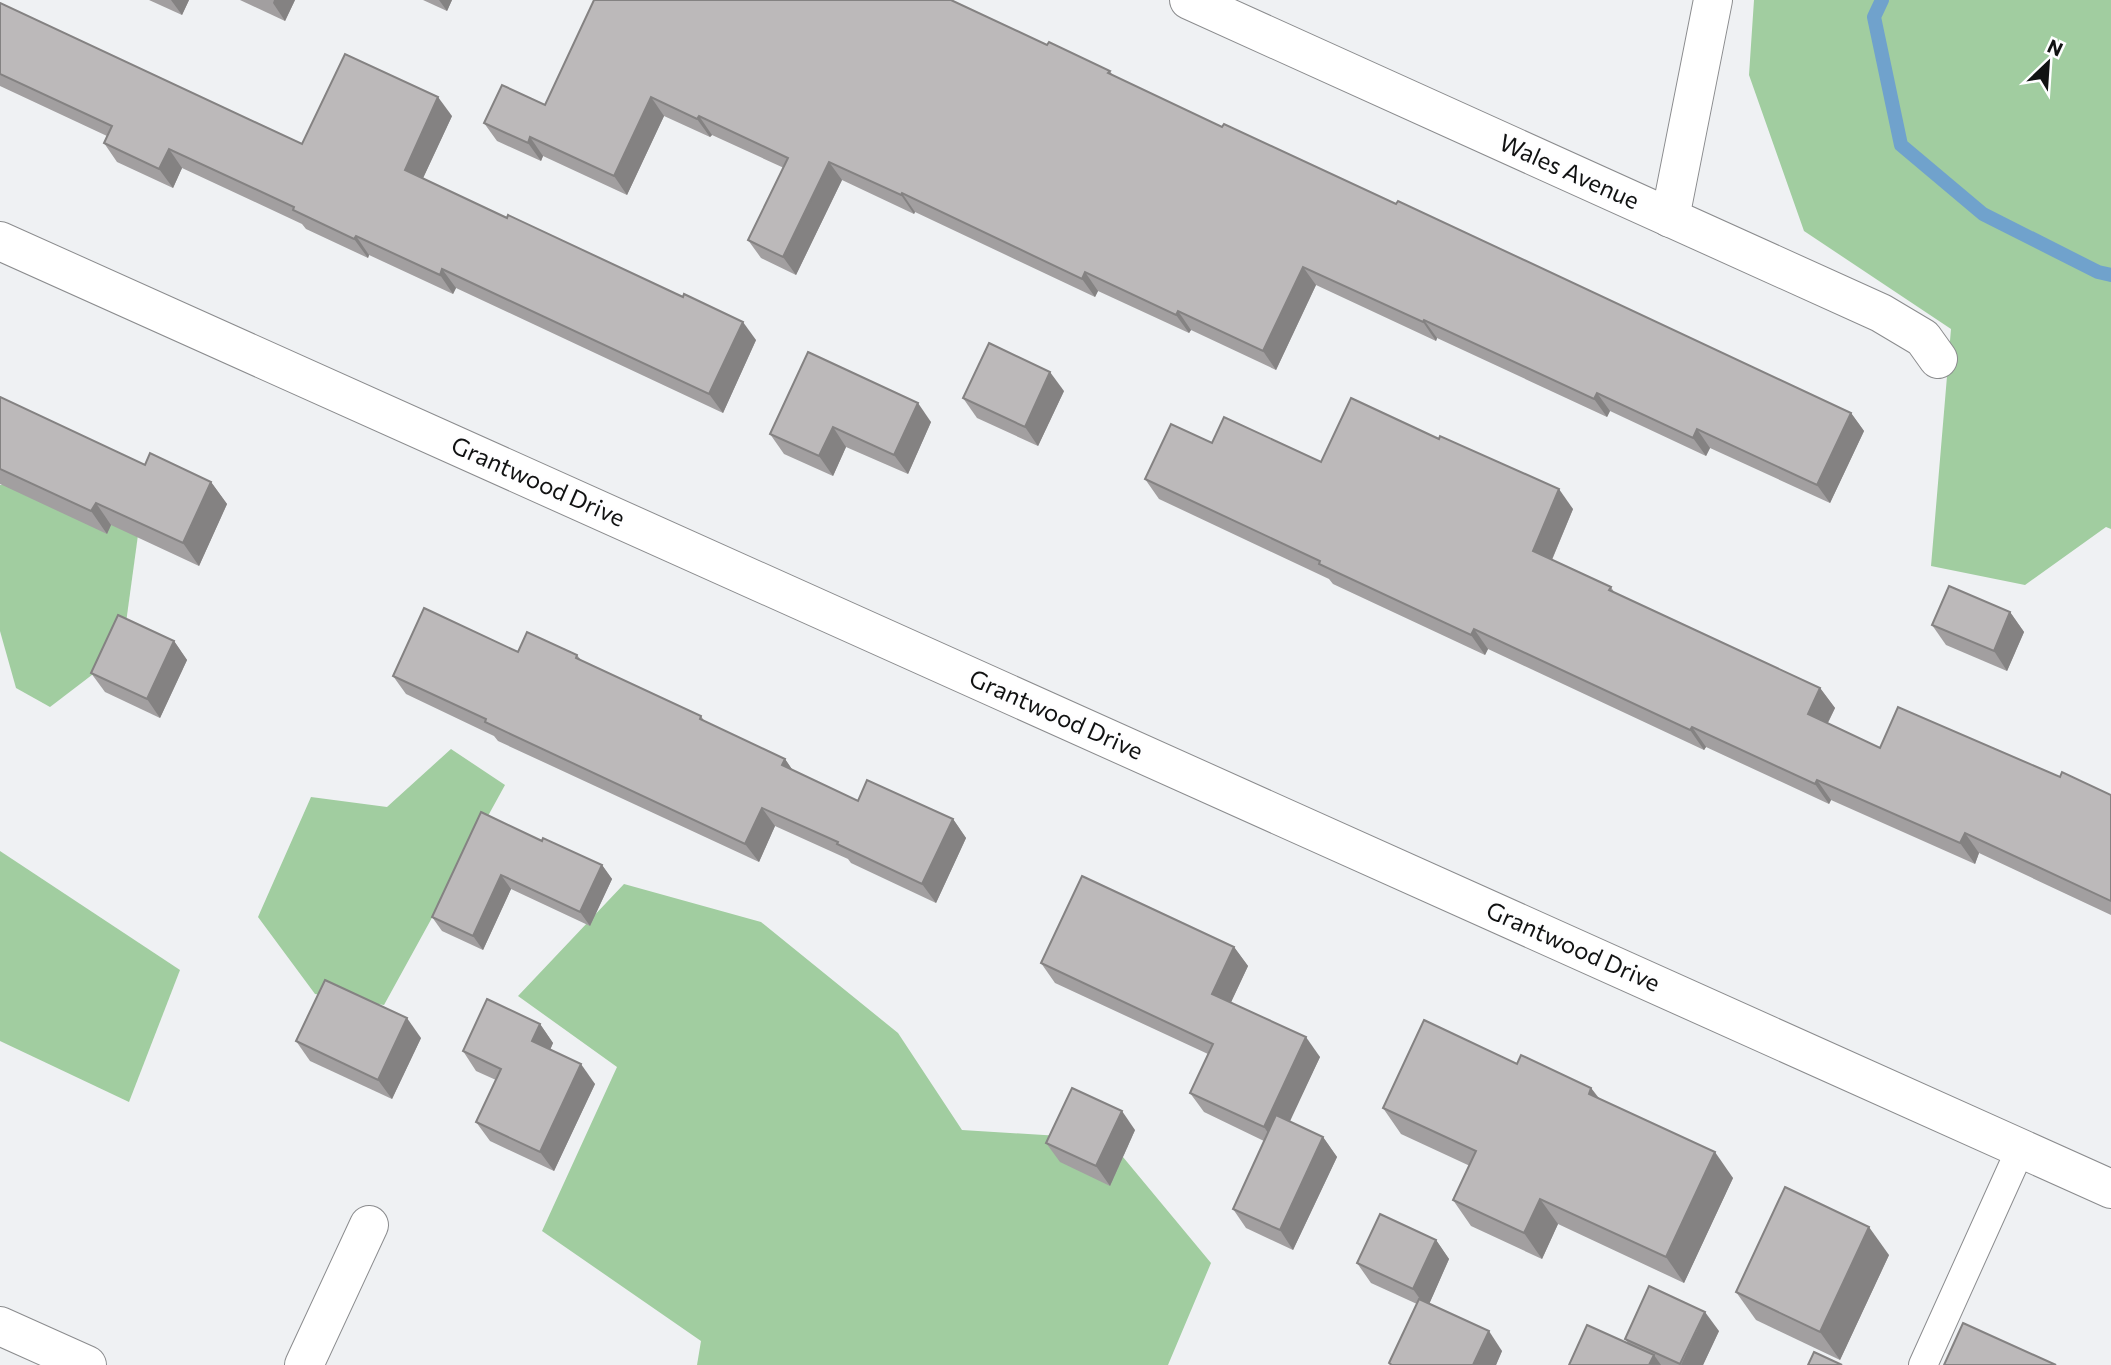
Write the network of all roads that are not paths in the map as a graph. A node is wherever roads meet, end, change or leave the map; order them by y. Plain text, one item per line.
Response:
1 (1189, 0) edge
2 (1713, 0) edge
3 (1670, 218) junction
4 (0, 241) edge
5 (1938, 359) dead end
6 (2021, 1148) junction
7 (2111, 1189) edge
8 (369, 1225) dead end
9 (0, 1326) edge
10 (87, 1365) edge
11 (304, 1365) edge
12 (1923, 1365) edge

1 - 3 street, Wales Avenue
2 - 3 street
3 - 5 street, Wales Avenue
4 - 6 street, Grantwood Drive
6 - 7 street, Grantwood Drive
6 - 12 lane
8 - 11 street
9 - 10 street

